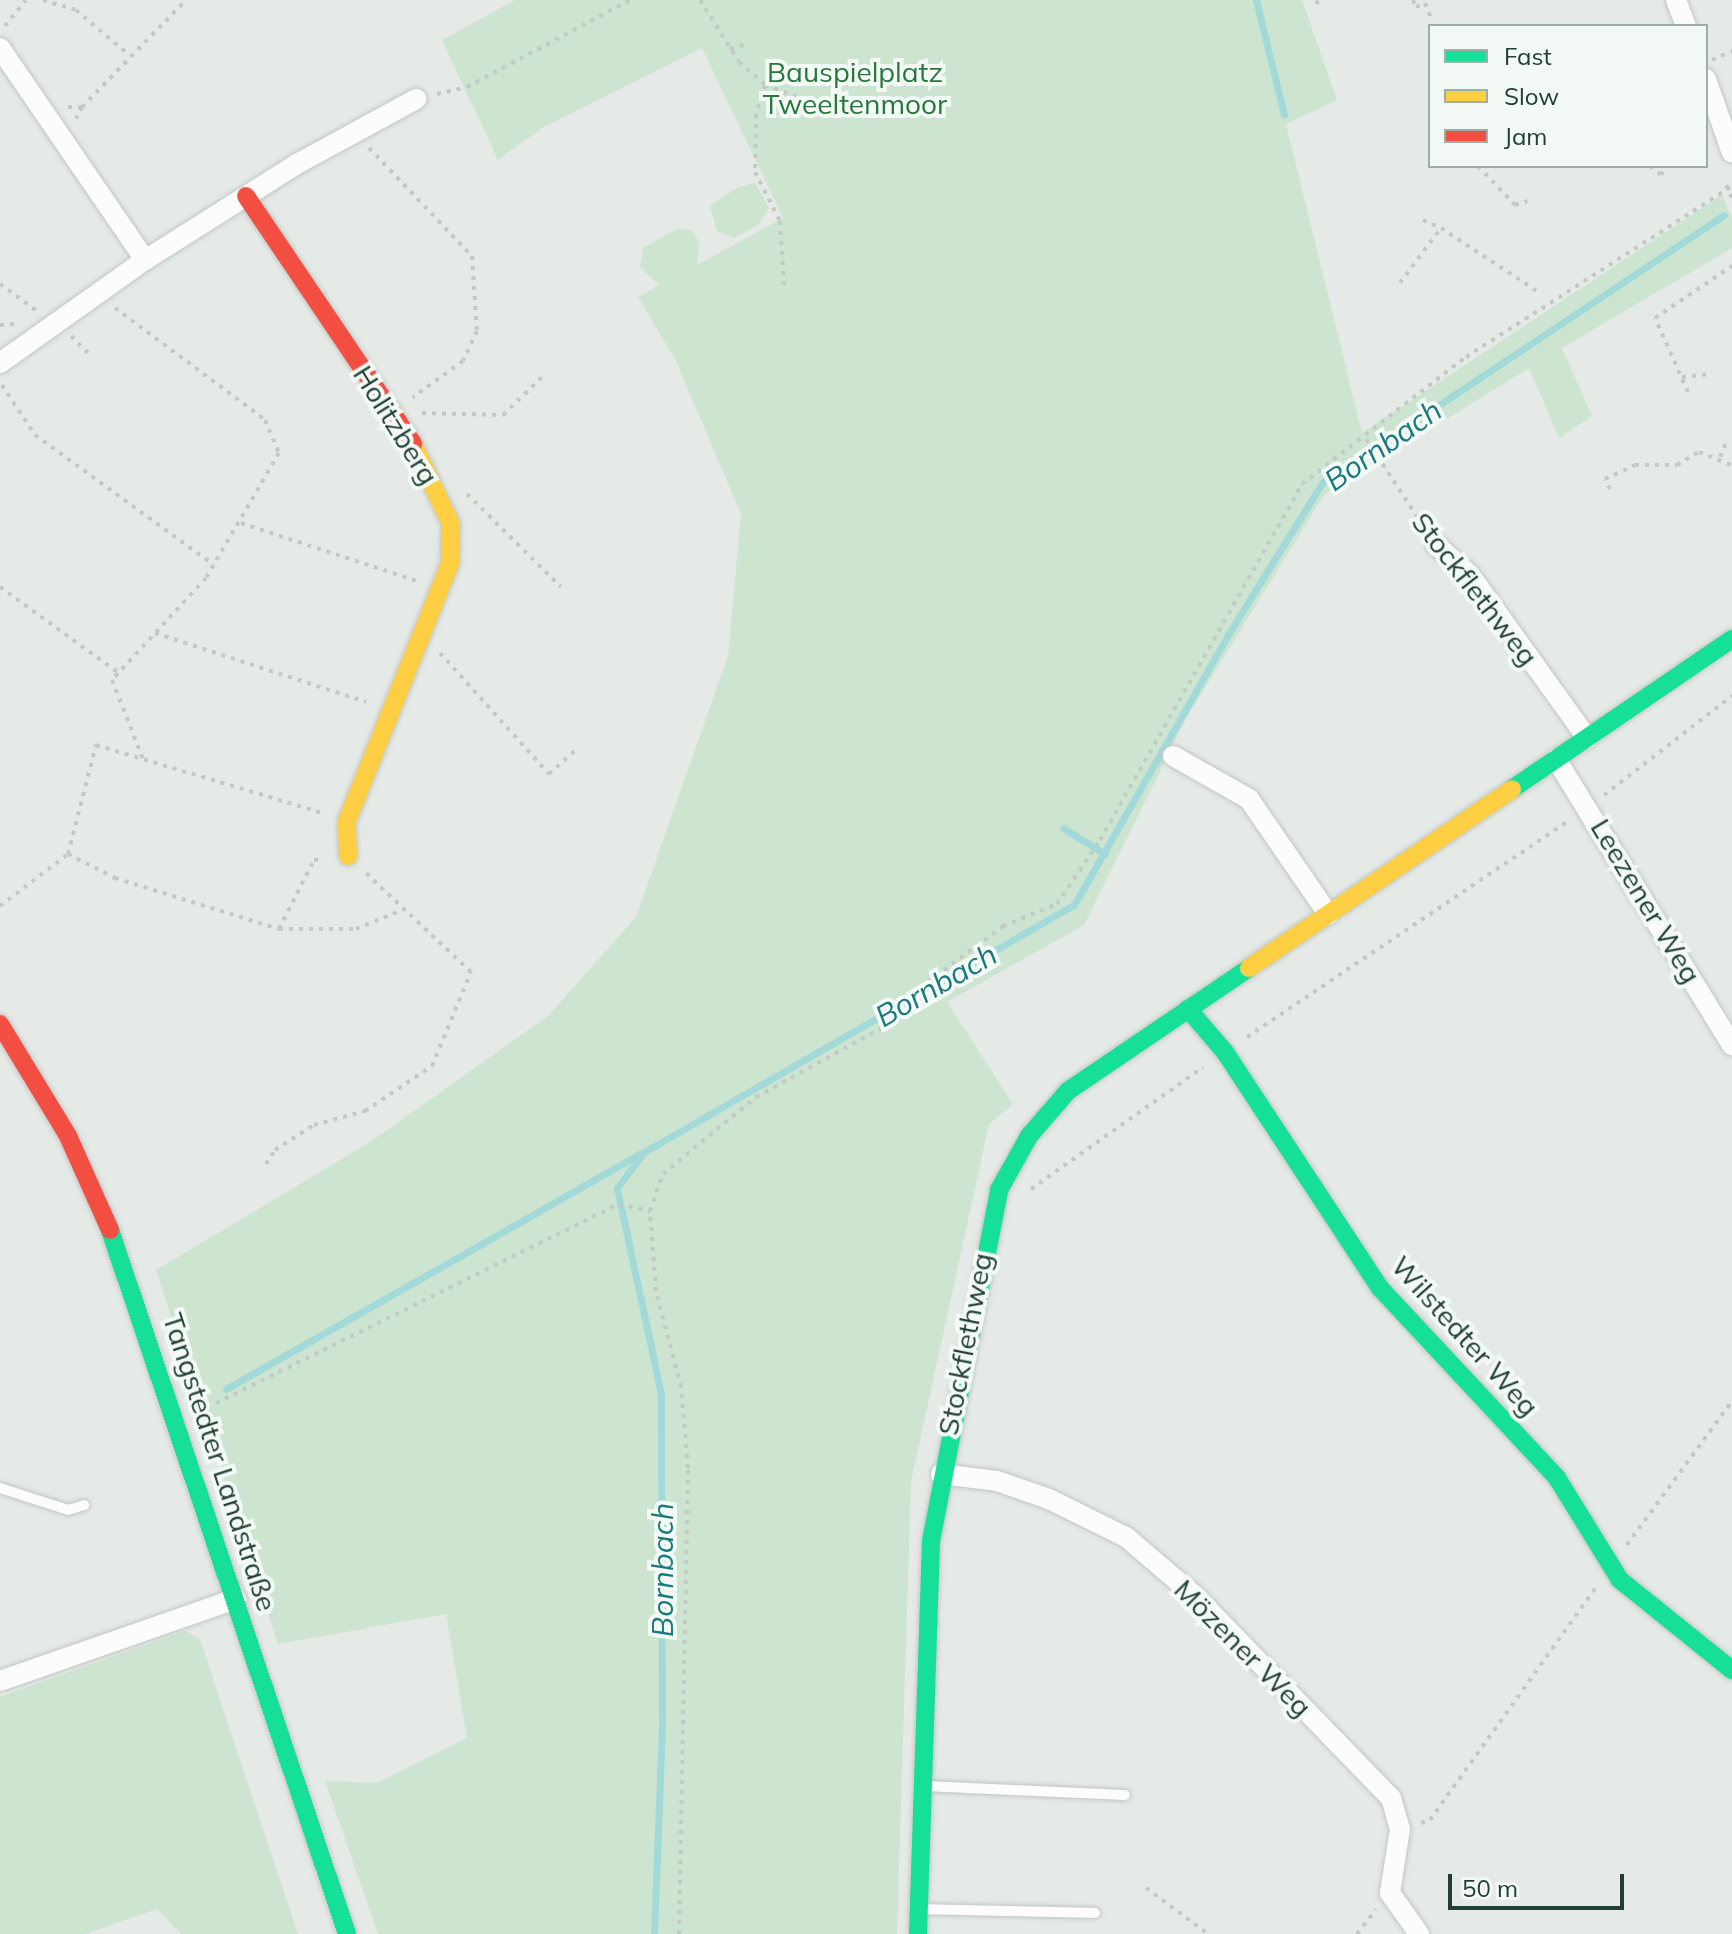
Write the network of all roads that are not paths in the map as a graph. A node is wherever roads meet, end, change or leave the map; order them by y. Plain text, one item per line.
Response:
1 (1676, 0) edge
2 (1685, 24) edge
3 (0, 48) edge
4 (1708, 85) edge
5 (416, 99) road end
6 (1732, 153) edge
7 (246, 196) junction
8 (145, 260) junction
9 (0, 363) edge
10 (1436, 545) road end
11 (1732, 639) edge
12 (1587, 738) junction
13 (1173, 756) dead end
14 (1556, 759) junction
15 (348, 856) road end
16 (1328, 914) junction
17 (1188, 1009) junction
18 (0, 1024) edge
19 (1732, 1045) edge
20 (941, 1474) junction
21 (0, 1488) edge
22 (84, 1505) dead end
23 (236, 1599) junction
24 (1732, 1670) edge
25 (0, 1681) edge
26 (922, 1786) junction
27 (1125, 1795) dead end
28 (918, 1909) junction
29 (1095, 1913) dead end
30 (347, 1934) edge
31 (918, 1934) edge
32 (1419, 1934) edge

1 - 2 street
3 - 8 street
4 - 6 street
5 - 7 street
7 - 8 street
7 - 15 street, Holitzberg
8 - 9 street
10 - 12 street, Stockflethweg
11 - 12 street, Stockflethweg
12 - 14 street, Stockflethweg
13 - 16 street
14 - 16 street, Stockflethweg
14 - 19 street, Leezener Weg
16 - 17 street, Stockflethweg
17 - 20 street, Stockflethweg
17 - 24 street, Wilstedter Weg
18 - 23 street, Tangstedter Landstraße
20 - 26 street, Stockflethweg
20 - 32 street, Mözener Weg
21 - 22 lane
23 - 25 street
23 - 30 street, Tangstedter Landstraße
26 - 27 lane
26 - 28 street, Stockflethweg
28 - 29 lane
28 - 31 street, Stockflethweg

